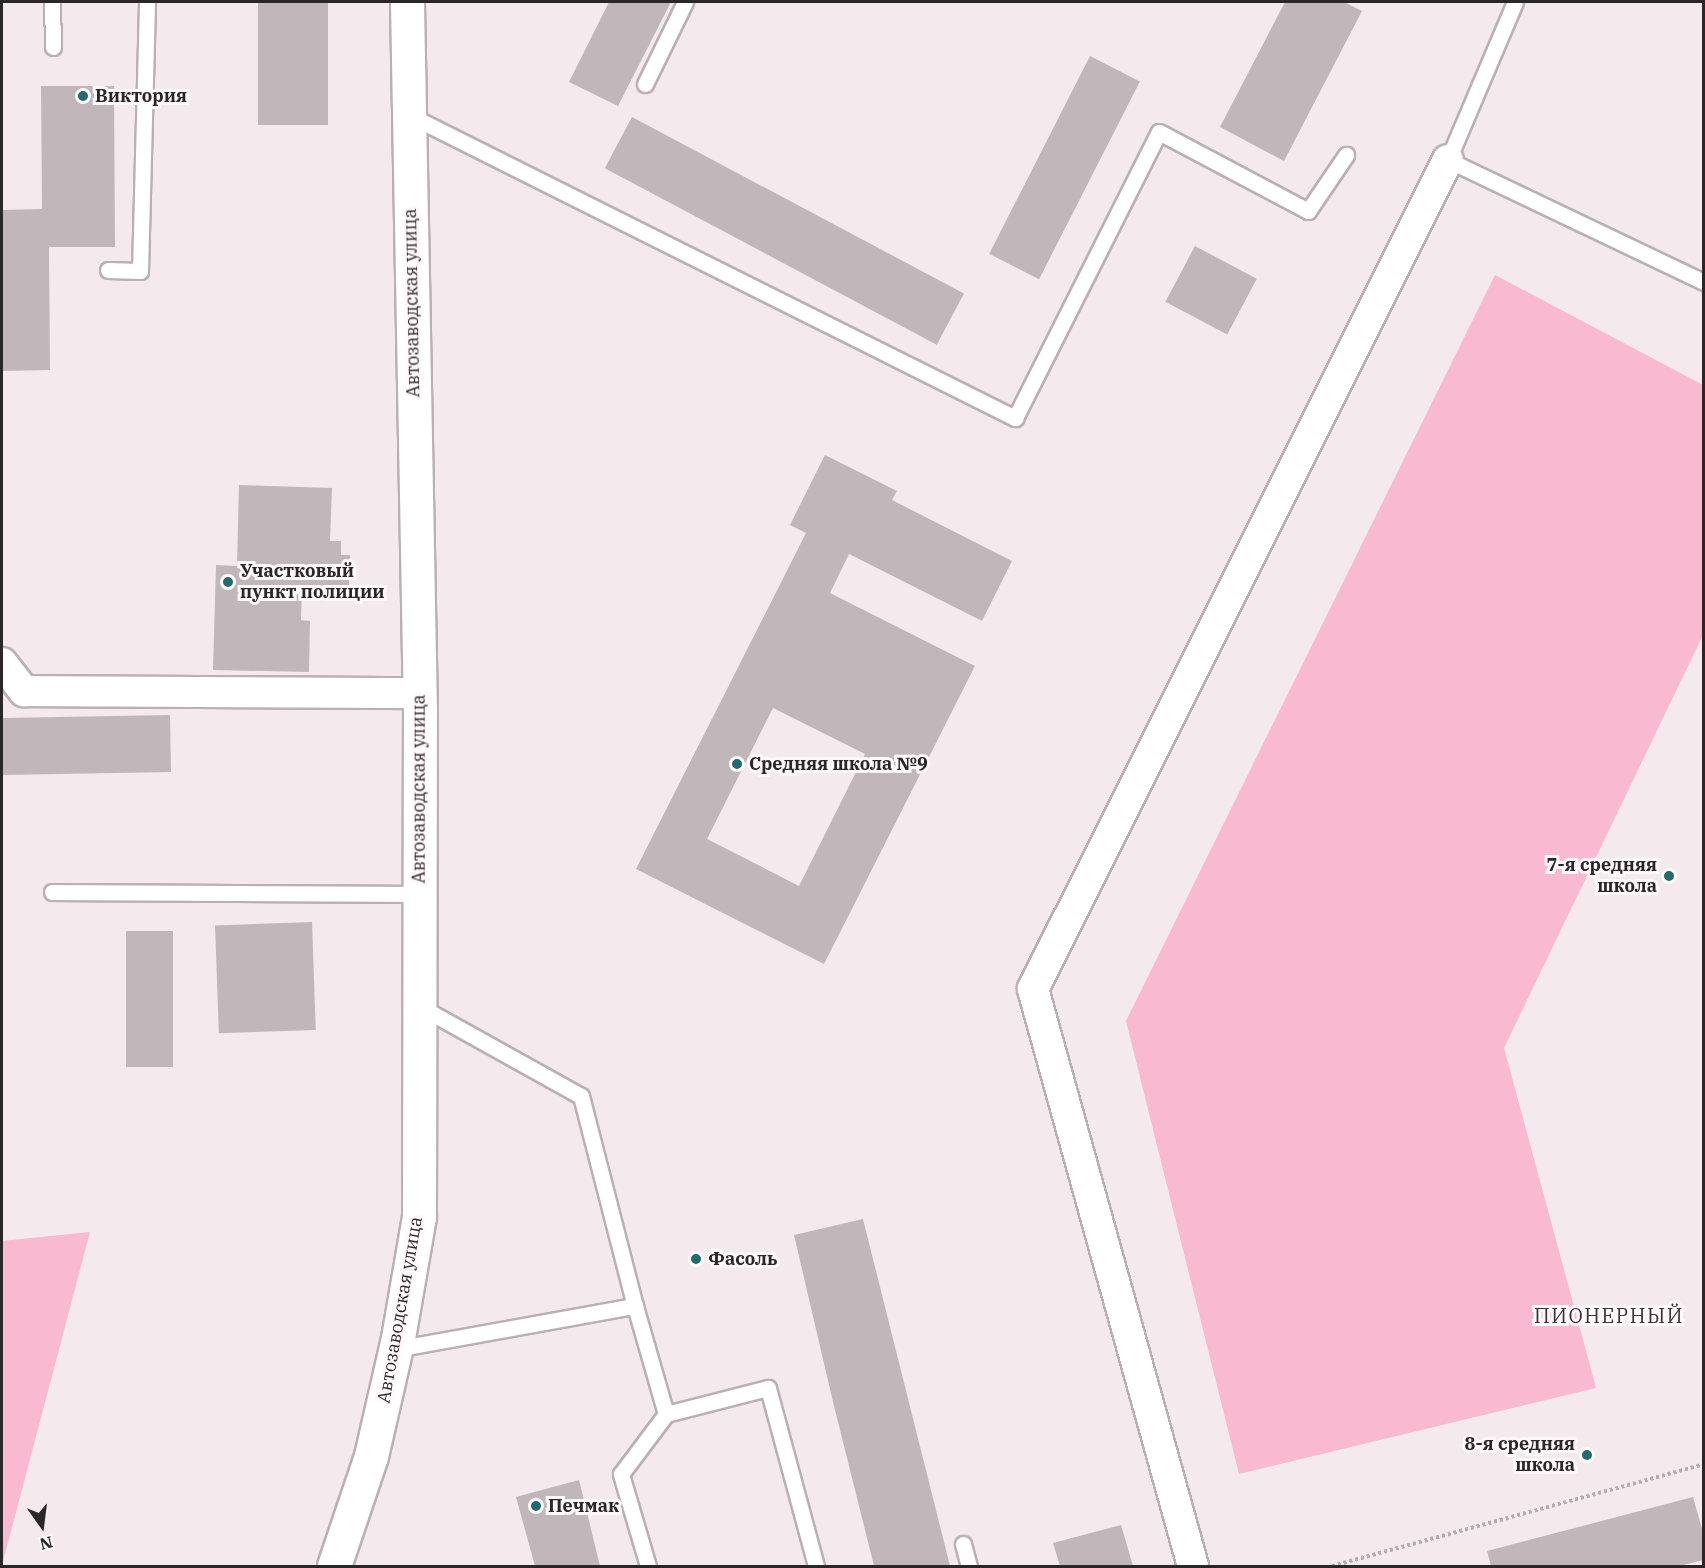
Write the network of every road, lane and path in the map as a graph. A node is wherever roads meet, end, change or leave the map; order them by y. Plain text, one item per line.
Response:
1 (52, 2) edge
2 (147, 2) edge
3 (407, 2) edge
4 (685, 2) edge
5 (1515, 2) edge
6 (53, 47) dead end
7 (645, 84) dead end
8 (409, 115) junction
9 (1346, 154) dead end
10 (1448, 160) junction
11 (108, 270) dead end
12 (1704, 282) edge
13 (2, 663) edge
14 (419, 693) junction
15 (52, 892) dead end
16 (419, 894) junction
17 (419, 1005) junction
18 (635, 1306) junction
19 (395, 1349) junction
20 (666, 1414) junction
21 (1704, 1464) edge
22 (963, 1544) dead end
23 (334, 1566) edge
24 (648, 1566) edge
25 (816, 1566) edge
26 (969, 1566) edge
27 (1193, 1566) edge
28 (1332, 1566) edge

1 - 6 lane
2 - 11 lane
3 - 8 street, Автозаводская улица
4 - 7 lane
5 - 10 lane
8 - 9 lane
8 - 14 street, Автозаводская улица
10 - 12 lane
10 - 27 street
13 - 14 street
14 - 16 street, Автозаводская улица
15 - 16 lane
16 - 17 street, Автозаводская улица
17 - 18 lane
17 - 19 street, Автозаводская улица
18 - 19 lane
18 - 20 lane
19 - 23 street, Автозаводская улица
20 - 24 lane
20 - 25 lane
21 - 28 path
22 - 26 lane

